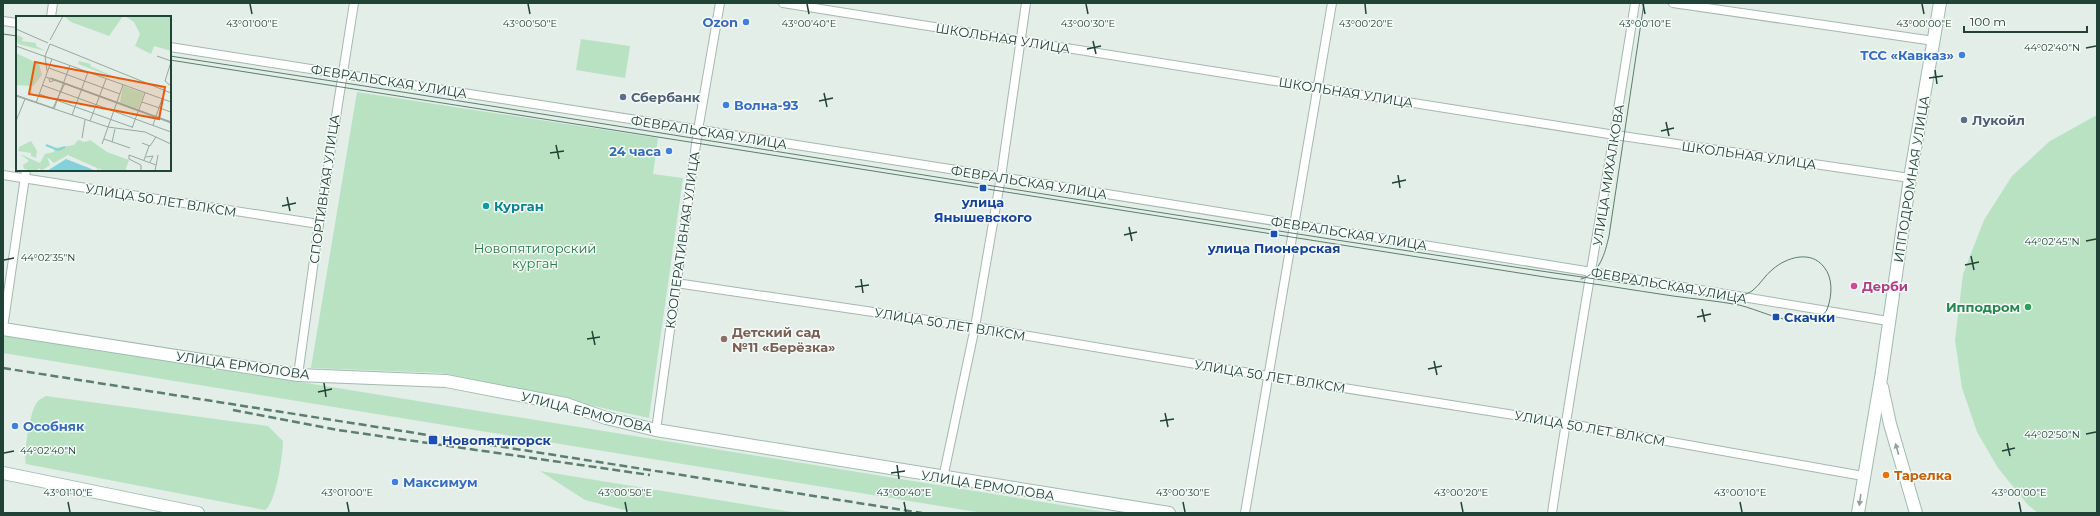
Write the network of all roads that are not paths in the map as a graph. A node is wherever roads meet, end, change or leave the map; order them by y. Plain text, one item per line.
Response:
1 (53, 3) edge
2 (354, 3) edge
3 (720, 3) edge
4 (783, 3) edge
5 (1026, 3) edge
6 (1332, 3) edge
7 (1635, 3) edge
8 (1673, 3) edge
9 (1940, 3) edge
10 (51, 16) edge
11 (3, 21) edge
12 (16, 23) edge
13 (1020, 41) junction
14 (1934, 41) junction
15 (171, 47) edge
16 (342, 73) junction
17 (1318, 87) junction
18 (698, 130) junction
19 (1615, 135) junction
20 (25, 174) edge
21 (3, 175) edge
22 (1001, 177) junction
23 (1910, 178) junction
24 (319, 224) junction
25 (1294, 224) junction
26 (1592, 272) junction
27 (676, 283) junction
28 (1888, 322) junction
29 (975, 327) junction
30 (3, 329) edge
31 (298, 375) junction
32 (1268, 376) junction
33 (1881, 378) junction
34 (1565, 423) junction
35 (656, 430) junction
36 (3, 473) edge
37 (1863, 476) junction
38 (943, 478) junction
39 (198, 513) edge
40 (1169, 513) edge
41 (1245, 513) edge
42 (1552, 513) edge
43 (1858, 513) edge
44 (1916, 513) edge

1 - 10 street
2 - 16 street, СПОРТИВНАЯ УЛИЦА
3 - 18 street, КООПЕРАТИВНАЯ УЛИЦА
4 - 13 street, ШКОЛЬНАЯ УЛИЦА
5 - 13 street
6 - 17 street
7 - 19 street, УЛИЦА МИХАЛКОВА
8 - 14 street
9 - 14 street, ИППОДРОМНАЯ УЛИЦА
11 - 12 street
13 - 17 street, ШКОЛЬНАЯ УЛИЦА
13 - 22 street
14 - 23 street, ИППОДРОМНАЯ УЛИЦА
15 - 16 street, ФЕВРАЛЬСКАЯ УЛИЦА
16 - 18 street, ФЕВРАЛЬСКАЯ УЛИЦА
16 - 24 street, СПОРТИВНАЯ УЛИЦА
17 - 19 street, ШКОЛЬНАЯ УЛИЦА
17 - 25 street
18 - 22 street, ФЕВРАЛЬСКАЯ УЛИЦА
18 - 27 street, КООПЕРАТИВНАЯ УЛИЦА
19 - 23 street, ШКОЛЬНАЯ УЛИЦА
19 - 26 street, УЛИЦА МИХАЛКОВА
20 - 21 street, УЛИЦА 50 ЛЕТ ВЛКСМ
20 - 24 street, УЛИЦА 50 ЛЕТ ВЛКСМ
20 - 30 street
22 - 25 street, ФЕВРАЛЬСКАЯ УЛИЦА
22 - 29 street
23 - 28 street, ИППОДРОМНАЯ УЛИЦА
24 - 31 street, СПОРТИВНАЯ УЛИЦА
25 - 26 street, ФЕВРАЛЬСКАЯ УЛИЦА
25 - 32 street
26 - 28 street, ФЕВРАЛЬСКАЯ УЛИЦА
26 - 34 street, УЛИЦА МИХАЛКОВА
27 - 29 street, УЛИЦА 50 ЛЕТ ВЛКСМ
27 - 35 street, КООПЕРАТИВНАЯ УЛИЦА
28 - 33 street, ИППОДРОМНАЯ УЛИЦА
29 - 32 street, УЛИЦА 50 ЛЕТ ВЛКСМ
29 - 38 street
30 - 31 street, УЛИЦА ЕРМОЛОВА
31 - 35 street, УЛИЦА ЕРМОЛОВА
32 - 34 street, УЛИЦА 50 ЛЕТ ВЛКСМ
32 - 41 street
33 - 37 street, ИППОДРОМНАЯ УЛИЦА
44 -> 33 street, ИППОДРОМНАЯ УЛИЦА
34 - 37 street, УЛИЦА 50 ЛЕТ ВЛКСМ
34 - 42 street, УЛИЦА МИХАЛКОВА
35 - 38 street, УЛИЦА ЕРМОЛОВА
36 - 39 street
37 -> 43 street, ИППОДРОМНАЯ УЛИЦА
38 - 40 street, УЛИЦА ЕРМОЛОВА

